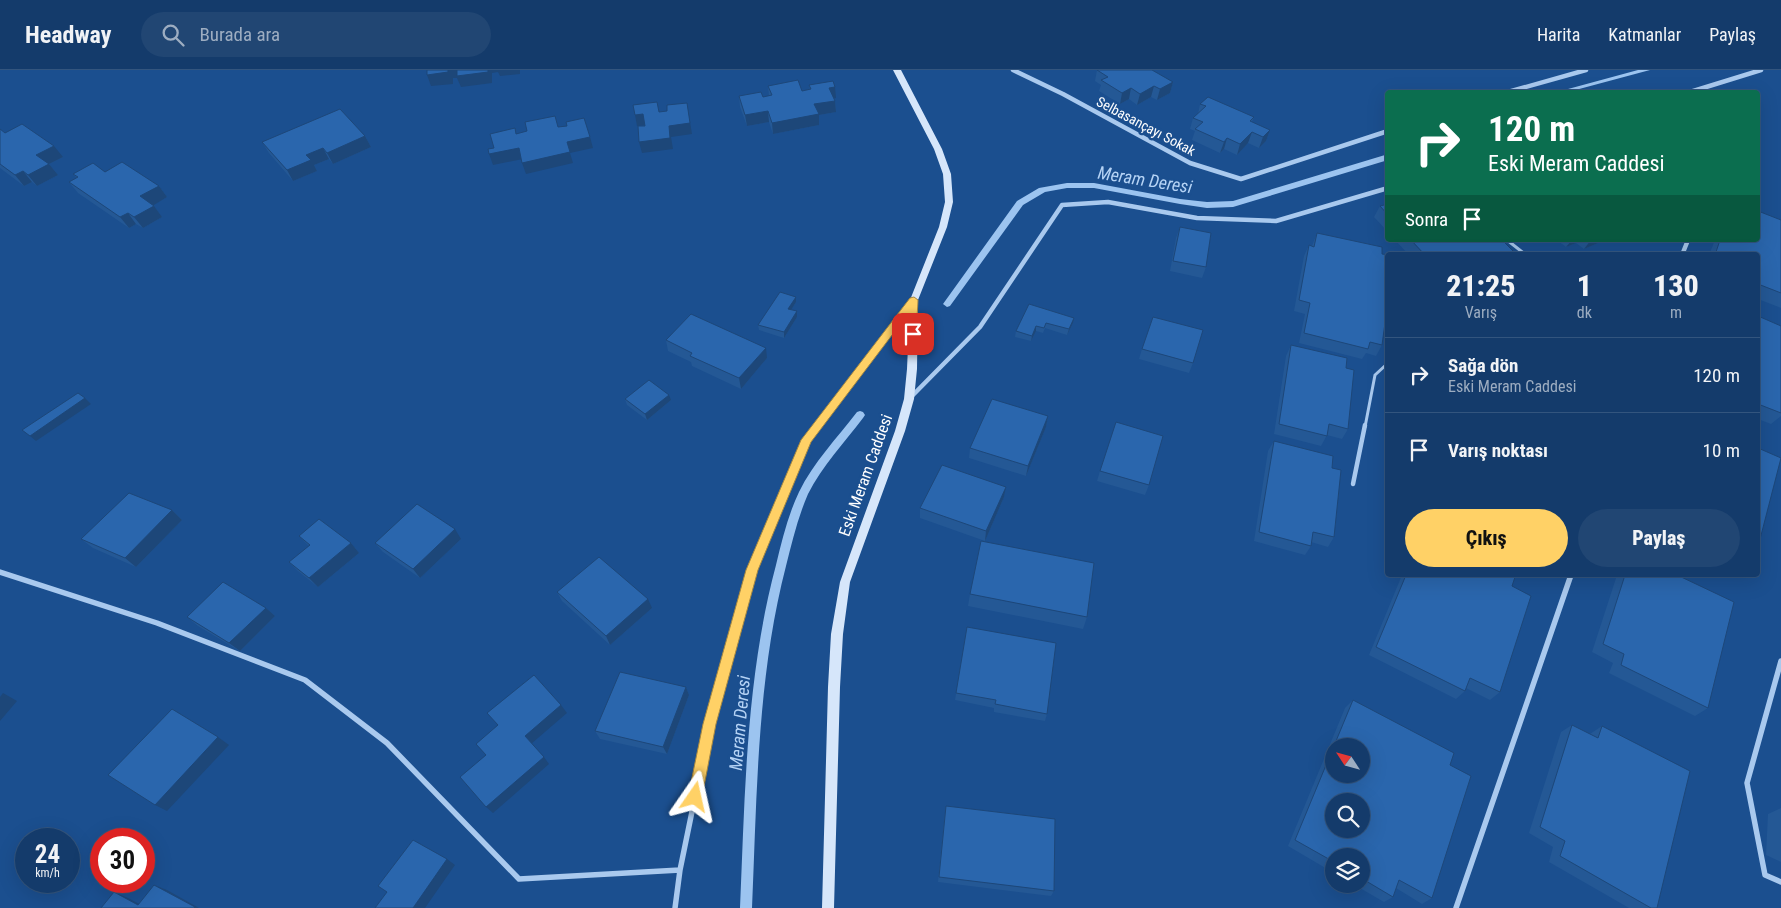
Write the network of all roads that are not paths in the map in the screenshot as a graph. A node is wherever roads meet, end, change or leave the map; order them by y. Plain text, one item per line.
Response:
1 (897, 70) edge
2 (1013, 70) edge
3 (1586, 70) edge
4 (1761, 70) edge
5 (1515, 90) edge
6 (1696, 90) edge
7 (1385, 132) edge
8 (1385, 189) edge
9 (1510, 242) edge
10 (1522, 252) edge
11 (914, 300) junction
12 (1385, 366) edge
13 (908, 399) junction
14 (1353, 484) dead end
15 (0, 572) edge
16 (1570, 577) edge
17 (1781, 661) edge
18 (680, 870) junction
19 (1781, 882) edge
20 (675, 908) edge
21 (828, 908) edge
22 (1456, 908) edge

1 - 11 street, Eski Meram Caddesi
2 - 7 street, Selbasançayı Sokak
3 - 5 street
4 - 6 street
8 - 13 street
9 - 10 lane
11 - 13 street, Eski Meram Caddesi
11 - 18 street
12 - 14 lane
13 - 21 street, Eski Meram Caddesi
15 - 18 street
16 - 22 street
17 - 19 street
18 - 20 street

